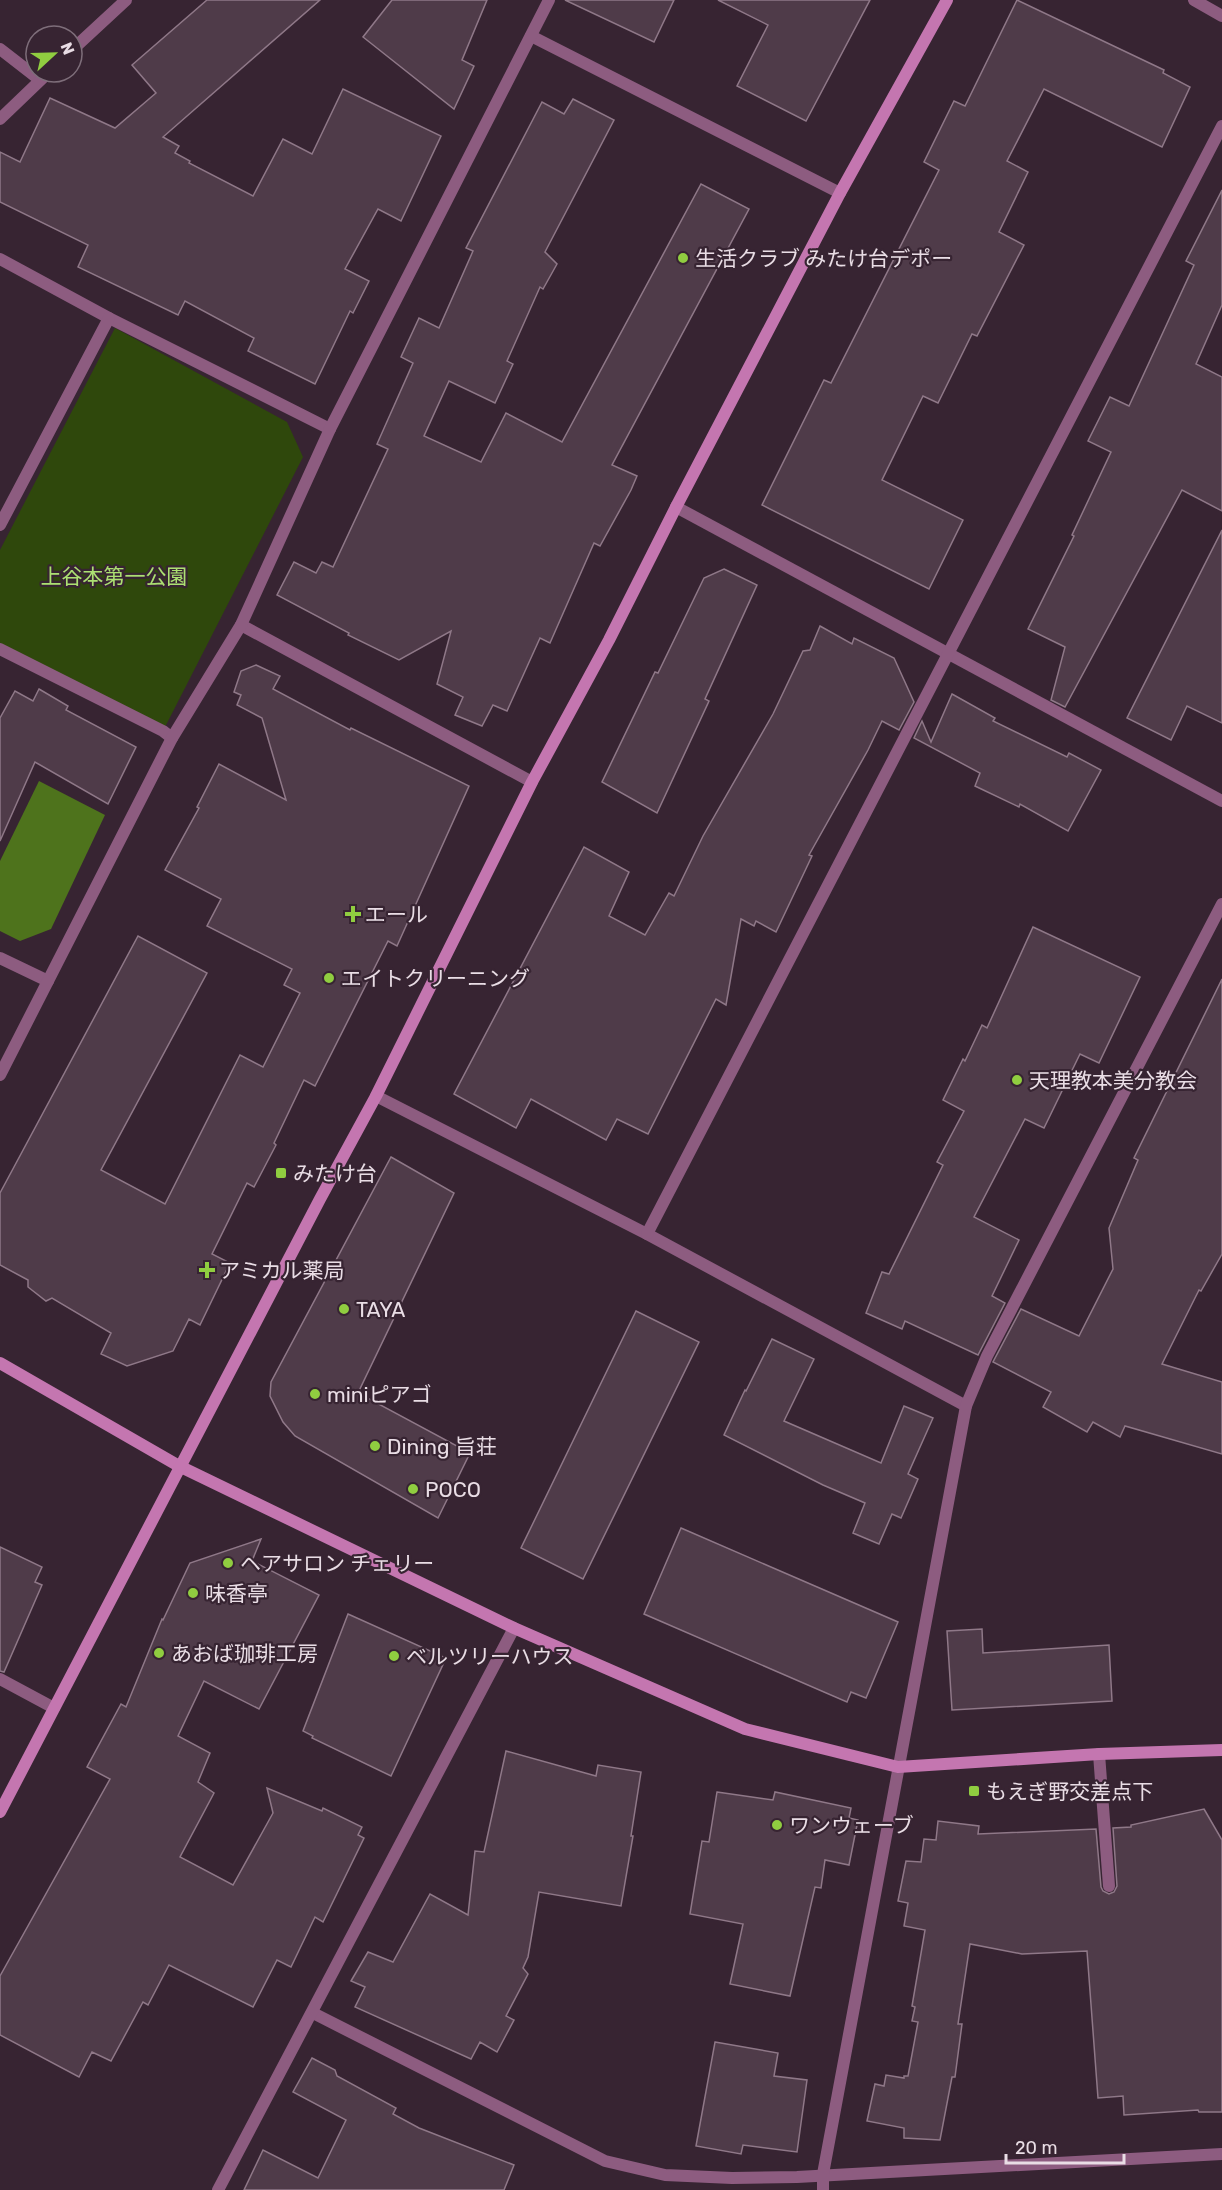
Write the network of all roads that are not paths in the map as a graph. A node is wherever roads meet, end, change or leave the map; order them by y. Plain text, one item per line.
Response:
1 (126, 0) edge
2 (549, 0) edge
3 (947, 0) edge
4 (1194, 0) edge
5 (1222, 16) edge
6 (531, 36) junction
7 (84, 40) edge
8 (0, 49) edge
9 (24, 64) edge
10 (36, 84) edge
11 (0, 119) edge
12 (1222, 126) edge
13 (840, 193) junction
14 (0, 259) edge
15 (109, 318) junction
16 (330, 429) junction
17 (676, 507) junction
18 (0, 525) edge
19 (241, 625) junction
20 (0, 649) edge
21 (948, 654) junction
22 (172, 738) junction
23 (532, 782) junction
24 (1222, 801) edge
25 (1222, 904) edge
26 (0, 958) edge
27 (48, 981) junction
28 (0, 1075) edge
29 (376, 1096) junction
30 (647, 1234) junction
31 (0, 1363) edge
32 (966, 1406) junction
33 (180, 1466) junction
34 (514, 1628) junction
35 (0, 1679) edge
36 (54, 1708) junction
37 (1222, 1750) edge
38 (1099, 1754) junction
39 (898, 1767) junction
40 (0, 1812) edge
41 (1109, 1886) dead end
42 (312, 2013) junction
43 (1222, 2154) edge
44 (823, 2174) junction
45 (218, 2190) edge
46 (823, 2190) edge

1 - 7 street
2 - 6 street
3 - 13 street
4 - 5 street
6 - 13 street
6 - 16 street
8 - 9 street
10 - 11 street
12 - 21 street
13 - 17 street
14 - 15 street
15 - 16 street
15 - 18 street
16 - 19 street
17 - 21 street
17 - 23 street
19 - 22 street
19 - 23 street
20 - 22 street
21 - 24 street
21 - 30 street
22 - 27 street
23 - 29 street
25 - 32 street
26 - 27 street
27 - 28 street
29 - 30 street
29 - 33 street
30 - 32 street
31 - 33 street
32 - 39 street
33 - 34 street
33 - 36 street
34 - 39 street
34 - 42 street
35 - 36 street
36 - 40 street
37 - 38 street
38 - 39 street
38 - 41 street
39 - 44 street
42 - 44 street
42 - 45 street
43 - 44 street
44 - 46 street

